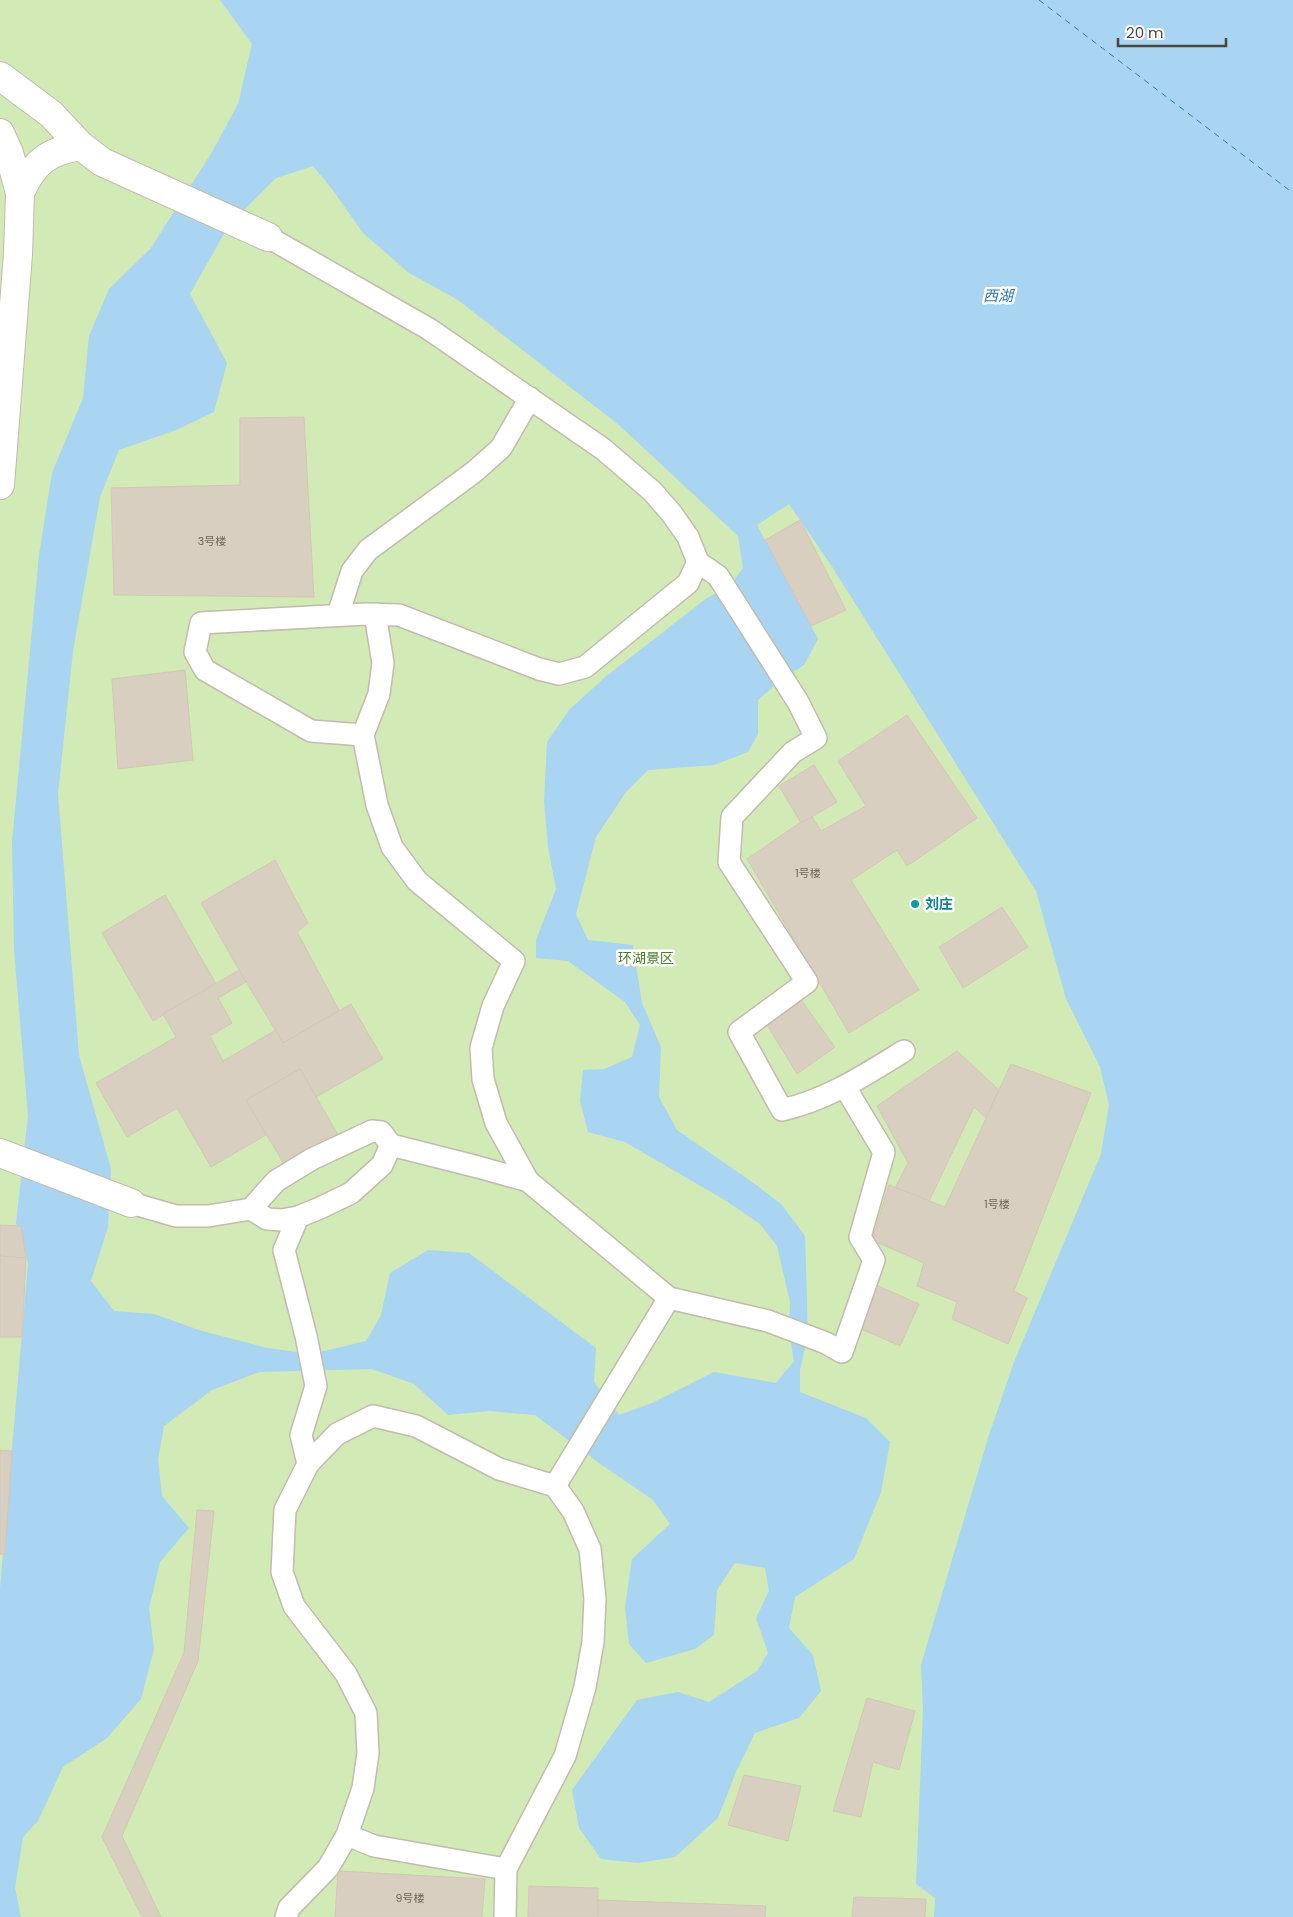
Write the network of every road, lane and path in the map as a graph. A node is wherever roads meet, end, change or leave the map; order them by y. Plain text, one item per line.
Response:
1 (0, 76) edge
2 (0, 133) edge
3 (91, 154) junction
4 (20, 193) junction
5 (268, 237) joint
6 (530, 398) junction
7 (0, 485) edge
8 (698, 562) junction
9 (375, 614) junction
10 (338, 615) junction
11 (363, 735) junction
12 (904, 1051) dead end
13 (845, 1087) junction
14 (391, 1145) junction
15 (5, 1154) edge
16 (528, 1181) junction
17 (131, 1203) joint
18 (251, 1209) junction
19 (298, 1217) junction
20 (669, 1298) junction
21 (308, 1464) junction
22 (555, 1486) junction
23 (347, 1835) junction
24 (506, 1869) junction
25 (286, 1917) edge
26 (504, 1917) edge

1 - 3 street
2 - 4 street
3 - 4 street
3 - 5 street
4 - 7 street
5 - 6 lane
6 - 8 lane
6 - 10 lane
8 - 9 lane
8 - 13 lane
9 - 10 lane
9 - 11 lane
10 - 11 lane
11 - 16 lane
12 - 13 lane
13 - 20 lane
14 - 16 lane
14 - 18 lane
14 - 19 lane
15 - 17 street
16 - 20 lane
17 - 18 lane
18 - 19 lane
19 - 21 lane
20 - 22 lane
21 - 22 lane
21 - 23 lane
22 - 24 lane
23 - 24 lane
23 - 25 lane
24 - 26 lane

